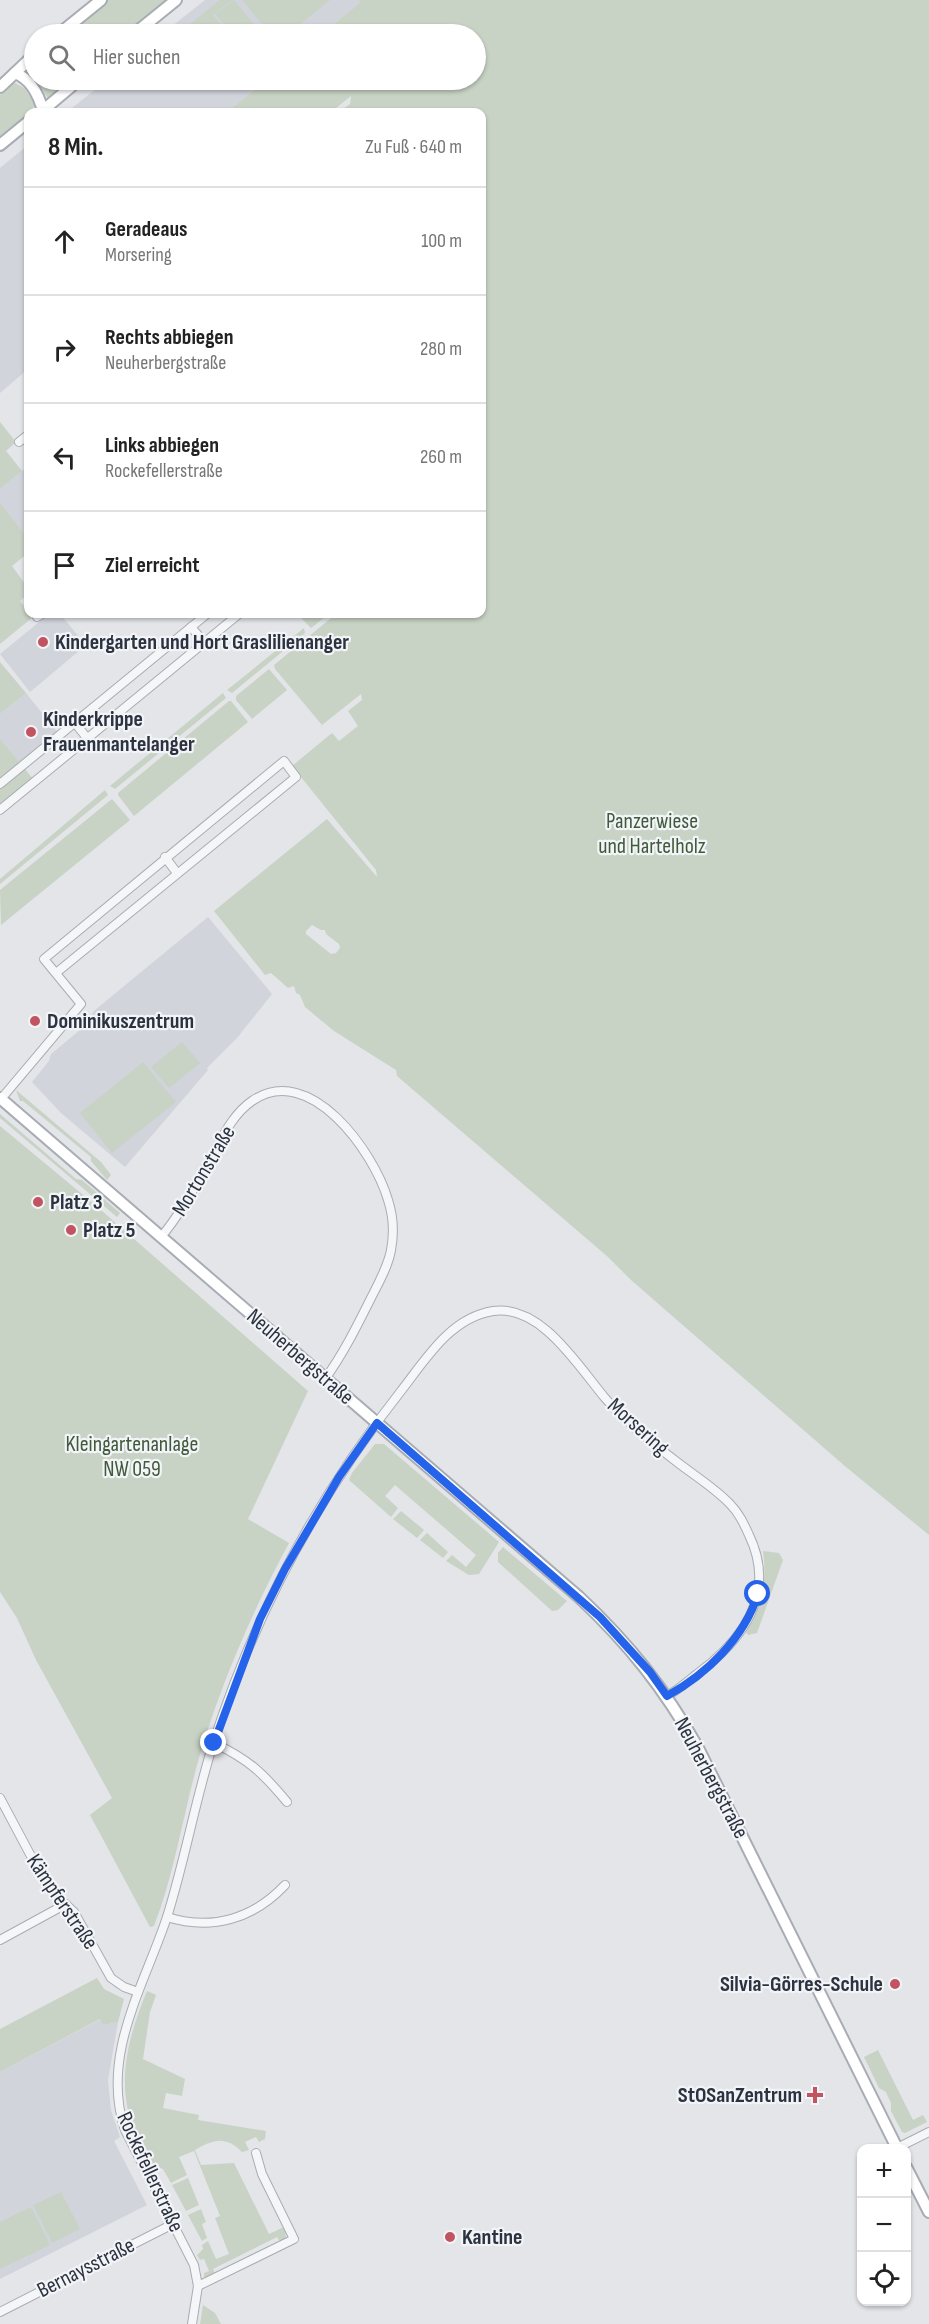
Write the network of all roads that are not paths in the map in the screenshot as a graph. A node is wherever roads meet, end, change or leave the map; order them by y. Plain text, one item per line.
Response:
1 (101, 0) edge
2 (176, 0) edge
3 (71, 24) edge
4 (146, 24) edge
5 (24, 64) edge
6 (15, 73) junction
7 (24, 79) edge
8 (0, 87) edge
9 (34, 90) edge
10 (68, 90) edge
11 (42, 108) edge
12 (48, 108) edge
13 (24, 125) edge
14 (0, 145) edge
15 (24, 438) edge
16 (19, 442) dead end
17 (202, 618) edge
18 (234, 618) edge
19 (191, 627) junction
20 (204, 642) junction
21 (75, 723) junction
22 (87, 738) junction
23 (0, 784) edge
24 (0, 810) edge
25 (165, 857) junction
26 (177, 873) junction
27 (56, 973) junction
28 (1, 1098) edge
29 (161, 1237) junction
30 (325, 1379) junction
31 (377, 1423) junction
32 (667, 1696) junction
33 (214, 1743) junction
34 (0, 1798) edge
35 (287, 1802) dead end
36 (285, 1885) dead end
37 (66, 1904) junction
38 (166, 1917) junction
39 (0, 1940) edge
40 (138, 1992) junction
41 (929, 2132) edge
42 (895, 2144) edge
43 (905, 2144) edge
44 (256, 2153) dead end
45 (911, 2178) edge
46 (929, 2212) edge
47 (173, 2224) junction
48 (198, 2286) junction
49 (0, 2312) edge
50 (192, 2324) edge

1 - 3 main road
2 - 4 main road
5 - 6 main road
6 - 7 main road
6 - 8 main road
9 - 11 main road
10 - 12 main road
13 - 14 main road
15 - 16 street
17 - 19 street
18 - 20 street
19 - 20 street
19 - 21 street
20 - 22 street
21 - 22 street
21 - 23 street
22 - 24 street
25 - 26 street
25 - 26 street
25 - 27 street
26 - 27 street
27 - 28 street
28 - 29 main road, Neuherbergstraße
29 - 30 main road, Neuherbergstraße
29 - 30 street, Mortonstraße
30 - 31 main road, Neuherbergstraße
31 - 32 main road, Neuherbergstraße
31 - 32 street, Morsering
31 - 33 street, Rockefellerstraße
32 - 42 main road, Neuherbergstraße
33 - 35 street
33 - 38 street, Rockefellerstraße
34 - 37 street, Kämpferstraße
36 - 38 street
37 - 39 street
37 - 40 street, Kämpferstraße
38 - 40 street, Rockefellerstraße
40 - 47 street, Rockefellerstraße
41 - 43 street
44 - 48 street
45 - 46 main road
47 - 48 street, Rockefellerstraße
47 - 49 street, Bernaysstraße
48 - 50 street, Rockefellerstraße

